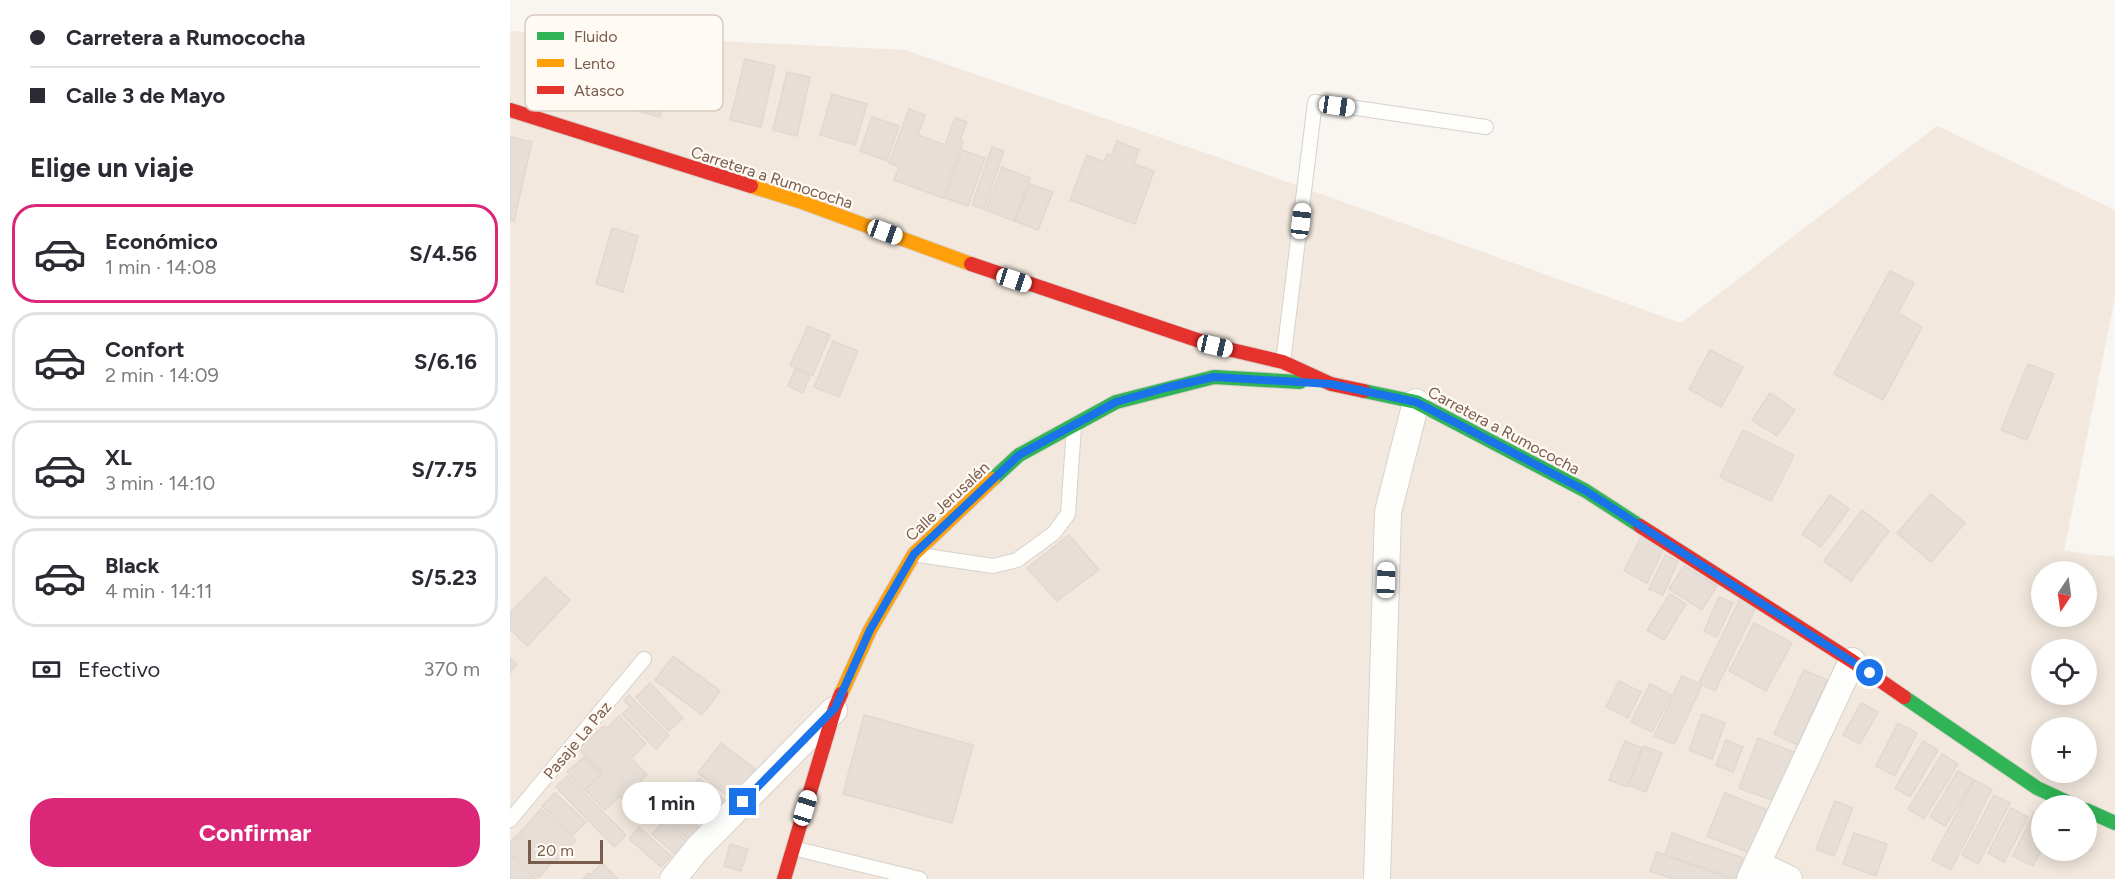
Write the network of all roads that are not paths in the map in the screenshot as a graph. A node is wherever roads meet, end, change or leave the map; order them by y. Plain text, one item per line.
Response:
1 (510, 110) edge
2 (1485, 127) dead end
3 (1215, 346) junction
4 (1283, 362) junction
5 (1214, 377) junction
6 (1331, 384) junction
7 (1416, 402) junction
8 (1074, 424) junction
9 (914, 554) junction
10 (644, 659) dead end
11 (1852, 661) junction
12 (835, 708) junction
13 (2052, 795) edge
14 (2097, 815) edge
15 (510, 820) edge
16 (2115, 823) edge
17 (793, 848) junction
18 (1754, 871) edge
19 (673, 879) edge
20 (784, 879) edge
21 (920, 879) edge
22 (1377, 879) edge
23 (1789, 879) edge

1 - 3 street, Carretera a Rumococha
2 - 4 lane
3 - 4 street, Carretera a Rumococha
3 - 5 street
4 - 6 street, Carretera a Rumococha
5 - 6 street, Calle Jerusalén
5 - 8 street, Calle Jerusalén
6 - 7 street, Carretera a Rumococha
7 - 11 street, Carretera a Rumococha
7 - 22 street
8 - 9 street, Calle Jerusalén
8 - 9 lane
9 - 12 street, Calle Jerusalén
10 - 15 lane, Pasaje La Paz
11 - 13 street, Carretera a Rumococha
11 - 18 street
12 - 17 street, Calle Jerusalén
12 - 19 street
14 - 16 street
17 - 20 street, Calle Jerusalén
17 - 21 lane
18 - 23 street

